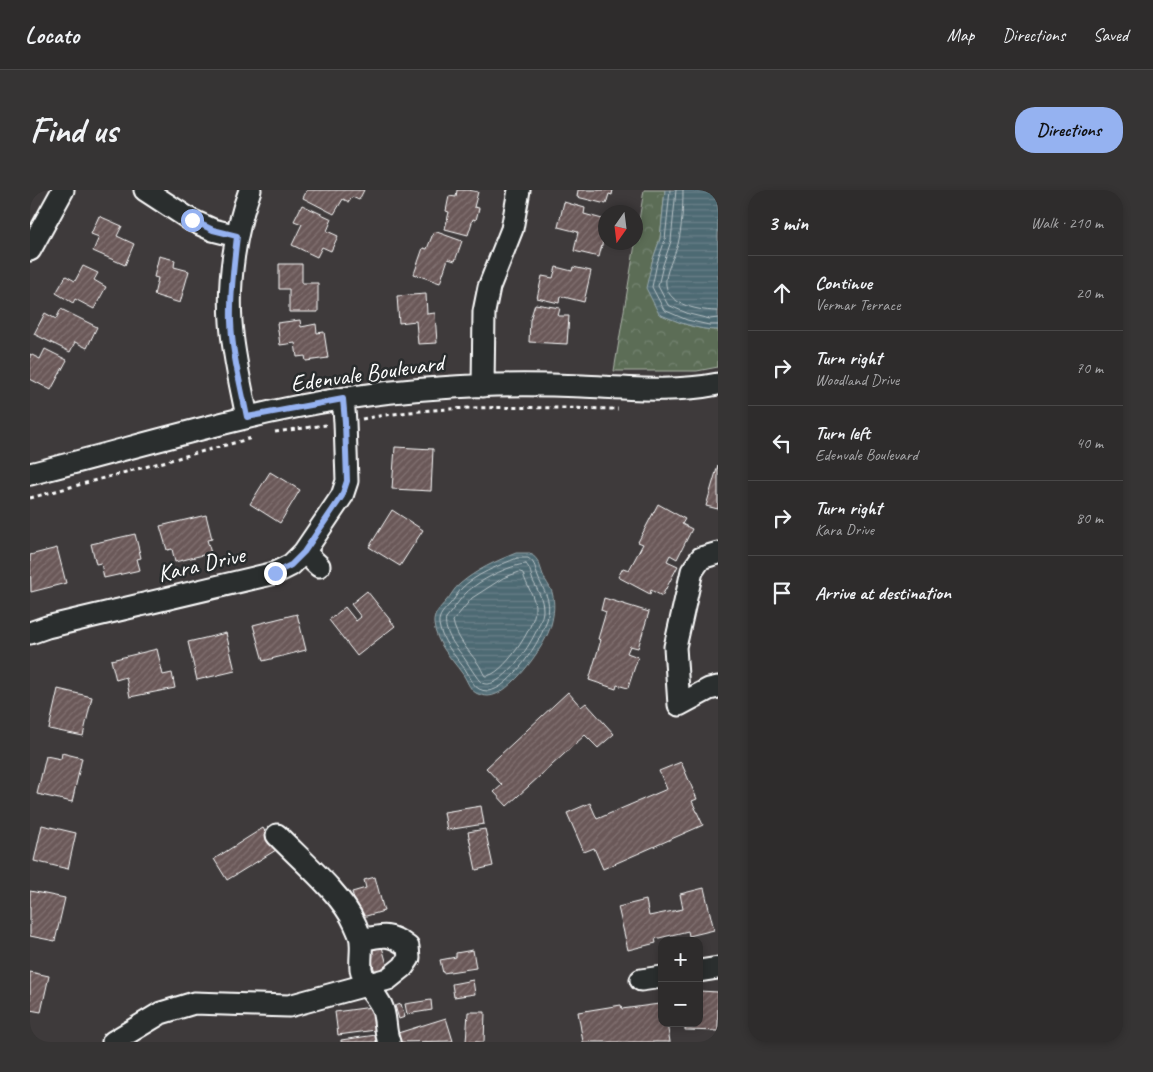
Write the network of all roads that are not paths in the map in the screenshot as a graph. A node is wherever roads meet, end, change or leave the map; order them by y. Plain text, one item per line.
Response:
1 (63, 190) edge
2 (145, 190) edge
3 (250, 190) edge
4 (519, 190) edge
5 (237, 236) junction
6 (30, 250) edge
7 (718, 384) edge
8 (483, 386) junction
9 (343, 399) junction
10 (247, 417) junction
11 (30, 474) edge
12 (718, 553) edge
13 (30, 633) edge
14 (718, 687) edge
15 (277, 835) dead end
16 (362, 940) junction
17 (718, 968) edge
18 (703, 970) edge
19 (658, 978) edge
20 (640, 980) dead end
21 (366, 985) junction
22 (113, 1042) edge
23 (389, 1042) edge

1 - 6 street
2 - 5 street
3 - 5 street
4 - 8 street
5 - 10 street
7 - 8 street, Edenvale Boulevard
8 - 9 street, Edenvale Boulevard
9 - 10 street, Edenvale Boulevard
9 - 13 street, Kara Drive
10 - 11 street, Edenvale Boulevard
12 - 14 street
15 - 16 street
16 - 21 street
16 - 21 street
17 - 18 street
19 - 20 street
21 - 22 street
21 - 23 street

